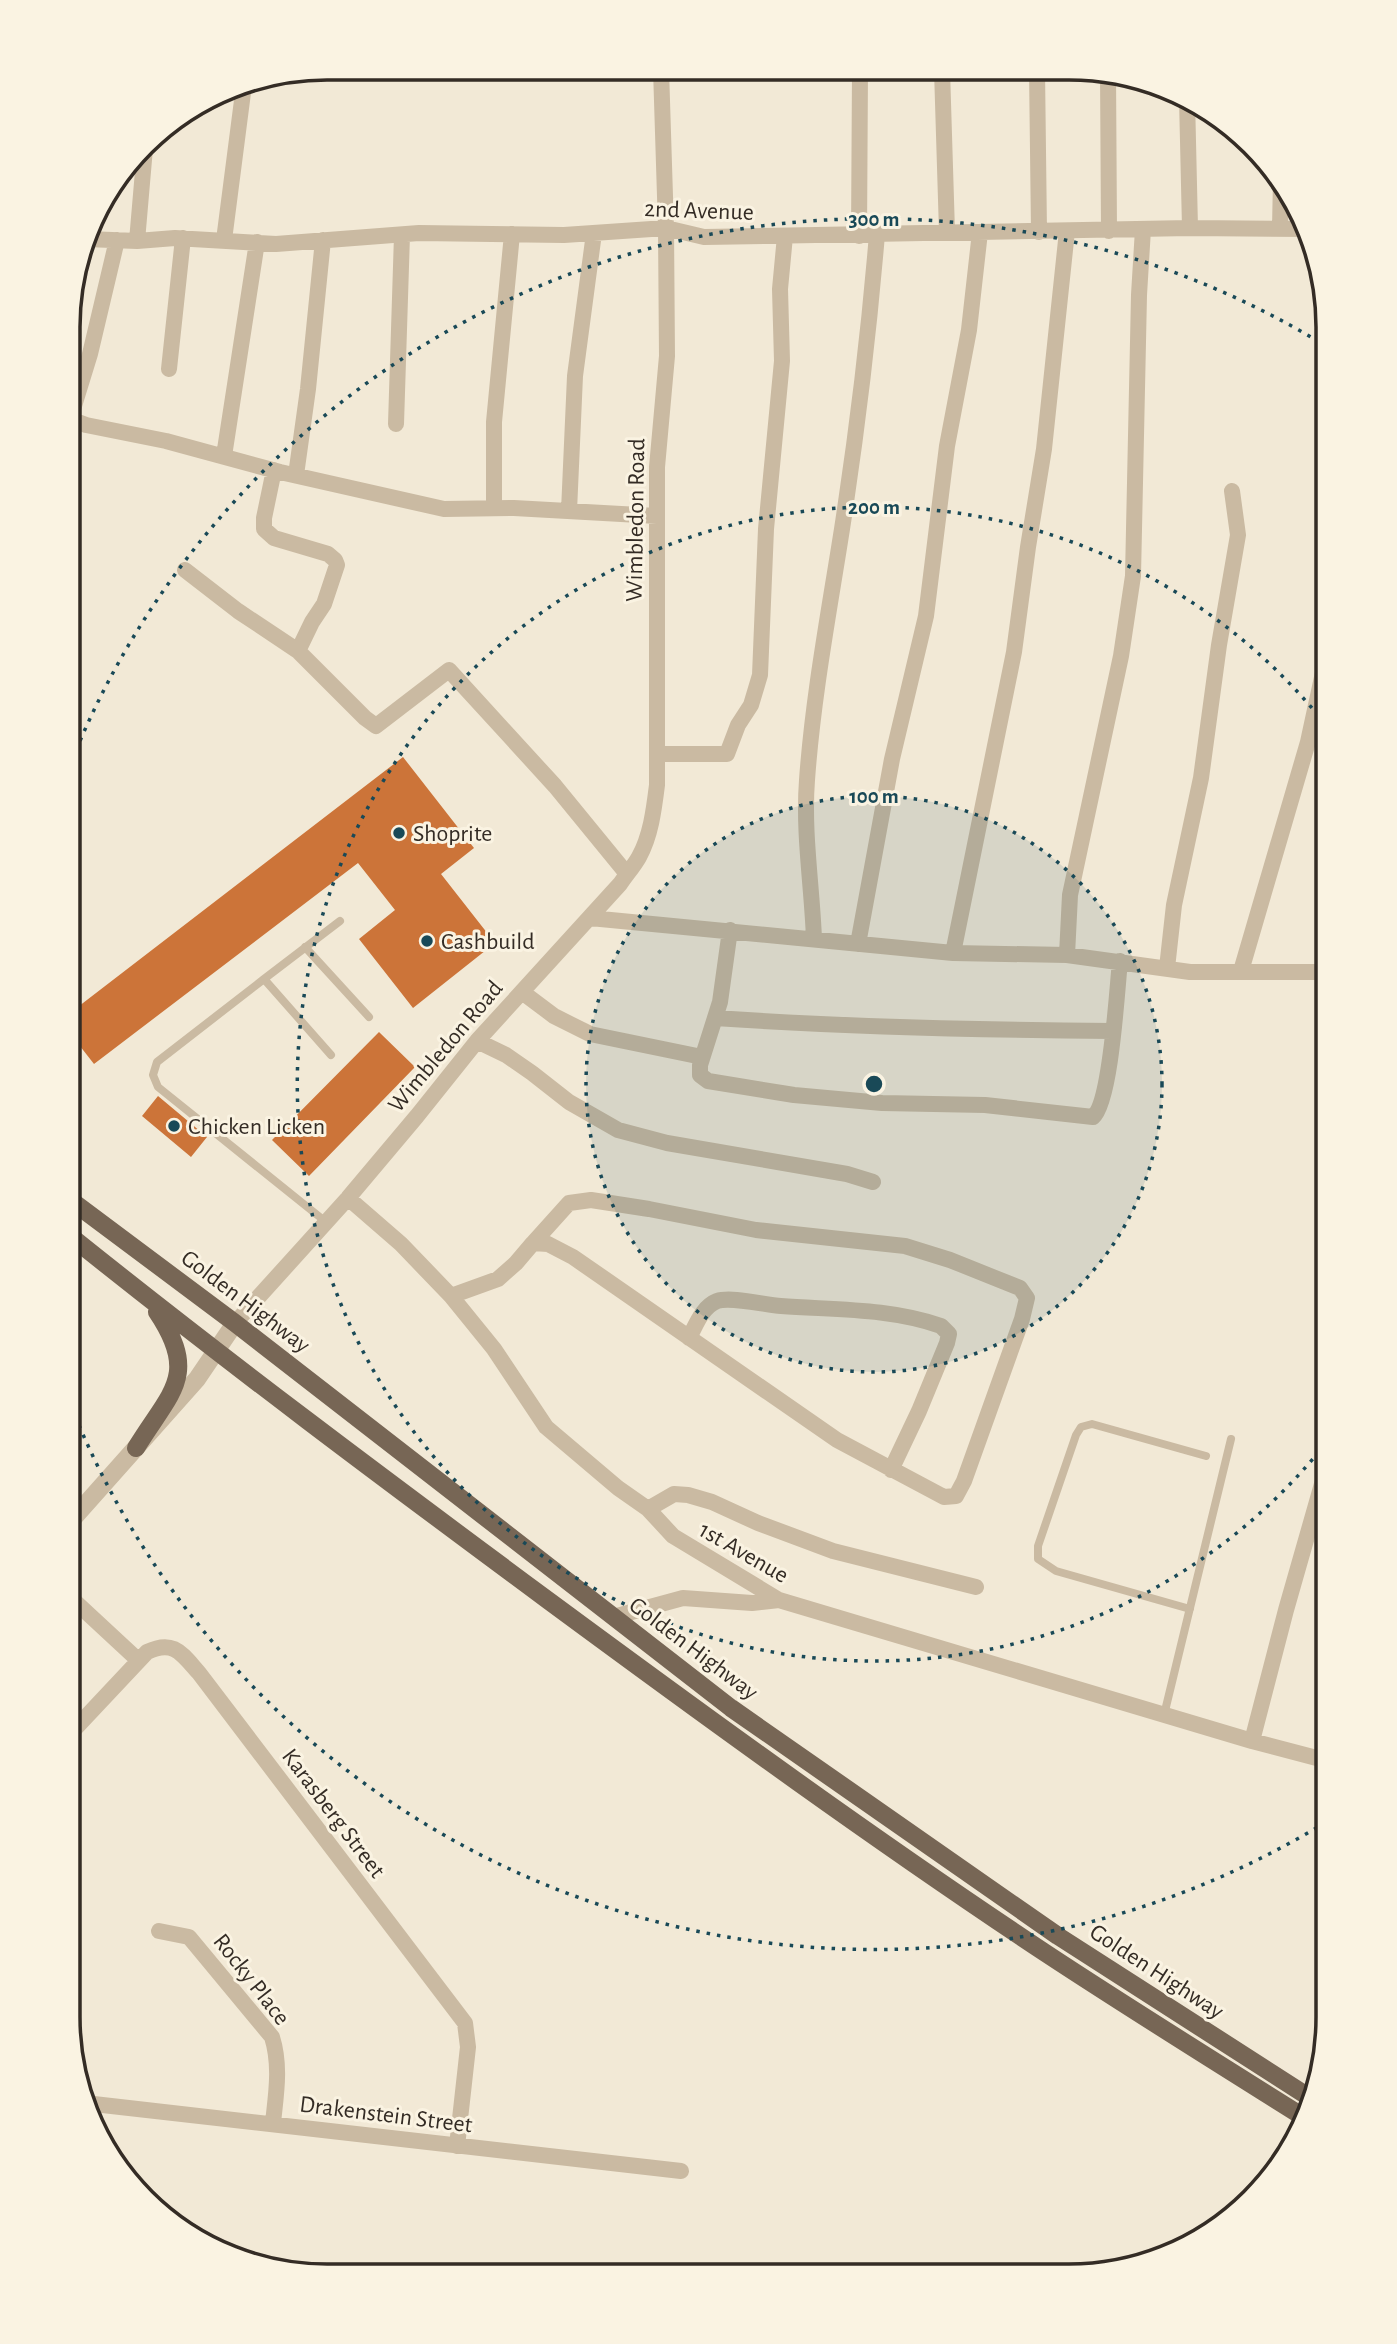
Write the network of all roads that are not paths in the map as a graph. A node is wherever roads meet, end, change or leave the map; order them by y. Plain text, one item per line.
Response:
1 (860, 80) edge
2 (942, 80) edge
3 (1037, 80) edge
4 (661, 81) edge
5 (1108, 84) edge
6 (243, 96) edge
7 (1187, 111) edge
8 (144, 163) edge
9 (1281, 200) edge
10 (666, 228) junction
11 (1190, 228) junction
12 (1280, 228) junction
13 (1143, 229) junction
14 (1296, 229) edge
15 (1067, 231) junction
16 (1109, 231) junction
17 (947, 232) junction
18 (980, 232) junction
19 (1039, 232) junction
20 (594, 233) junction
21 (402, 234) junction
22 (512, 234) junction
23 (877, 234) junction
24 (785, 236) junction
25 (859, 236) junction
26 (183, 238) junction
27 (97, 239) edge
28 (117, 240) junction
29 (223, 240) junction
30 (323, 240) junction
31 (137, 241) junction
32 (257, 242) junction
33 (169, 369) dead end
34 (80, 386) edge
35 (80, 423) edge
36 (396, 424) dead end
37 (224, 456) junction
38 (274, 470) junction
39 (296, 475) junction
40 (1232, 491) dead end
41 (494, 508) junction
42 (569, 511) junction
43 (657, 516) junction
44 (185, 570) dead end
45 (298, 651) junction
46 (1316, 705) edge
47 (657, 754) junction
48 (627, 874) junction
49 (590, 918) junction
50 (340, 922) dead end
51 (730, 930) junction
52 (814, 939) junction
53 (858, 944) junction
54 (305, 947) junction
55 (953, 953) junction
56 (1067, 955) junction
57 (1120, 961) junction
58 (1167, 968) junction
59 (1241, 971) junction
60 (1316, 972) edge
61 (264, 979) junction
62 (522, 992) junction
63 (369, 1017) dead end
64 (715, 1018) junction
65 (1113, 1031) junction
66 (477, 1041) junction
67 (331, 1055) dead end
68 (702, 1057) junction
69 (873, 1182) dead end
70 (348, 1198) junction
71 (80, 1207) edge
72 (326, 1222) junction
73 (533, 1243) junction
74 (80, 1244) edge
75 (451, 1296) junction
76 (147, 1298) junction
77 (235, 1323) junction
78 (689, 1338) junction
79 (216, 1353) junction
80 (1231, 1439) dead end
81 (135, 1448) junction
82 (1206, 1457) dead end
83 (891, 1470) junction
84 (1316, 1505) edge
85 (648, 1509) junction
86 (80, 1510) edge
87 (976, 1587) dead end
88 (779, 1600) junction
89 (80, 1605) edge
90 (1190, 1609) junction
91 (613, 1617) junction
92 (138, 1660) junction
93 (1164, 1715) junction
94 (80, 1723) edge
95 (1252, 1741) junction
96 (1316, 1758) edge
97 (159, 1931) dead end
98 (1304, 2094) edge
99 (97, 2104) edge
100 (1297, 2113) edge
101 (273, 2123) junction
102 (457, 2146) junction
103 (681, 2171) dead end

1 - 25 street
2 - 17 street
3 - 19 street
4 - 10 street, Wimbledon Road
5 - 16 street
6 - 29 street
7 - 11 street
8 - 31 street
9 - 12 street
10 - 20 street, 2nd Avenue
10 - 24 street, 2nd Avenue
10 - 43 street, Wimbledon Road
11 - 12 street, 2nd Avenue
11 - 13 street, 2nd Avenue
12 - 14 street, 2nd Avenue
13 - 16 street, 2nd Avenue
13 - 56 street
15 - 16 street, 2nd Avenue
15 - 19 street, 2nd Avenue
15 - 55 street
17 - 18 street, 2nd Avenue
17 - 23 street, 2nd Avenue
18 - 19 street, 2nd Avenue
18 - 53 street
20 - 22 street, 2nd Avenue
20 - 42 street
21 - 22 street, 2nd Avenue
21 - 30 street, 2nd Avenue
21 - 36 street
22 - 41 street
23 - 25 street, 2nd Avenue
23 - 52 street
24 - 25 street, 2nd Avenue
24 - 47 street
26 - 29 street, 2nd Avenue
26 - 31 street, 2nd Avenue
26 - 33 street
27 - 28 street, 2nd Avenue
28 - 31 street, 2nd Avenue
28 - 34 street
29 - 32 street, 2nd Avenue
30 - 32 street, 2nd Avenue
30 - 39 street
32 - 37 street
35 - 37 street
37 - 38 street
38 - 39 street
38 - 45 street
39 - 41 street
40 - 58 street
41 - 42 street
42 - 43 street
43 - 47 street, Wimbledon Road
44 - 45 street
45 - 48 street
46 - 59 street
47 - 48 street, Wimbledon Road
48 - 49 street, Wimbledon Road
49 - 51 street
49 - 62 street, Wimbledon Road
50 - 54 lane
51 - 52 street
51 - 64 street
52 - 53 street
53 - 55 street
54 - 61 lane
54 - 63 lane
55 - 56 street
56 - 57 street
57 - 58 street
57 - 65 street
58 - 59 street
59 - 60 street
61 - 67 lane
61 - 72 lane
62 - 66 street, Wimbledon Road
62 - 68 street
64 - 65 street
64 - 68 street
65 - 68 street
66 - 69 street
66 - 70 street, Wimbledon Road
70 - 72 street, Wimbledon Road
70 - 75 street, 1st Avenue
71 - 77 main road, Golden Highway
72 - 77 street, Wimbledon Road
73 - 75 street
73 - 78 street
73 - 83 street
74 - 76 main road, Golden Highway
75 - 85 street, 1st Avenue
76 - 79 main road, Golden Highway
76 - 81 main road
77 - 79 street, Wimbledon Road
77 - 91 main road, Golden Highway
78 - 83 street
78 - 83 street
79 - 81 street, Wimbledon Road
79 - 100 main road, Golden Highway
80 - 90 lane
81 - 86 street, Wimbledon Road
82 - 90 lane
84 - 95 street
85 - 87 street
85 - 88 street, 1st Avenue
88 - 91 street
88 - 93 street, 1st Avenue
89 - 92 street
90 - 93 lane
91 - 98 main road, Golden Highway
92 - 94 street, Karasberg Street
92 - 102 street, Karasberg Street
93 - 95 street, 1st Avenue
95 - 96 street, 1st Avenue
97 - 101 street, Rocky Place
99 - 101 street, Drakenstein Street
101 - 102 street, Drakenstein Street
102 - 103 street, Drakenstein Street

